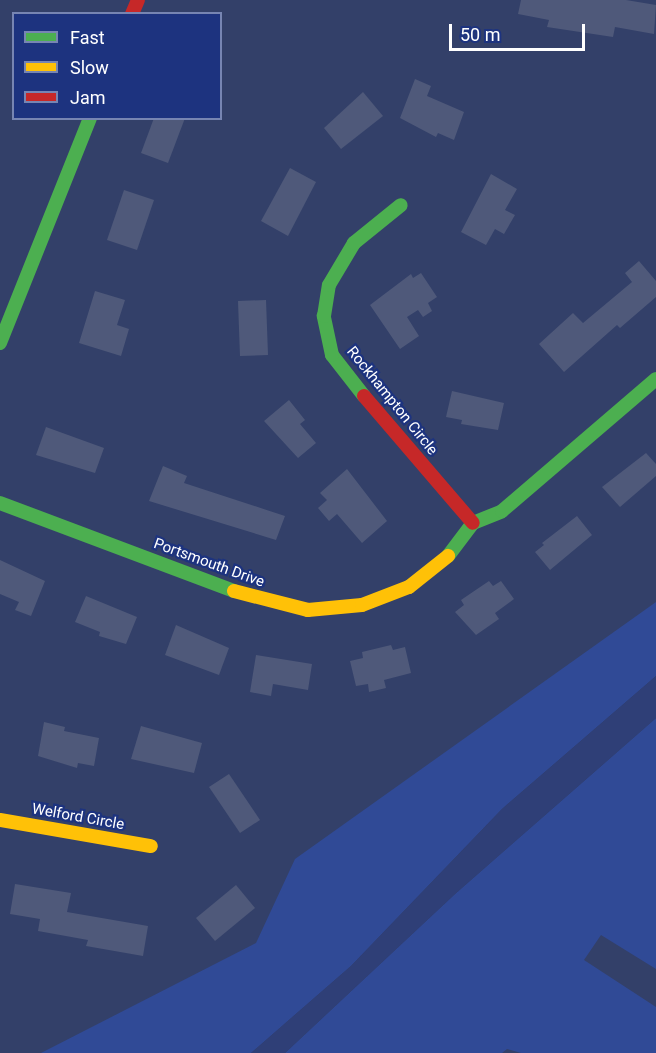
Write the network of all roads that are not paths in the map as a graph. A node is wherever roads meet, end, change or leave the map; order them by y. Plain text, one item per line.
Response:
1 (89, 120) edge
2 (401, 205) dead end
3 (0, 344) edge
4 (656, 380) edge
5 (0, 503) edge
6 (473, 523) junction
7 (0, 820) edge
8 (151, 846) dead end

1 - 3 street
2 - 6 street, Rockhampton Circle
4 - 6 street
5 - 6 street, Portsmouth Drive
7 - 8 street, Welford Circle

